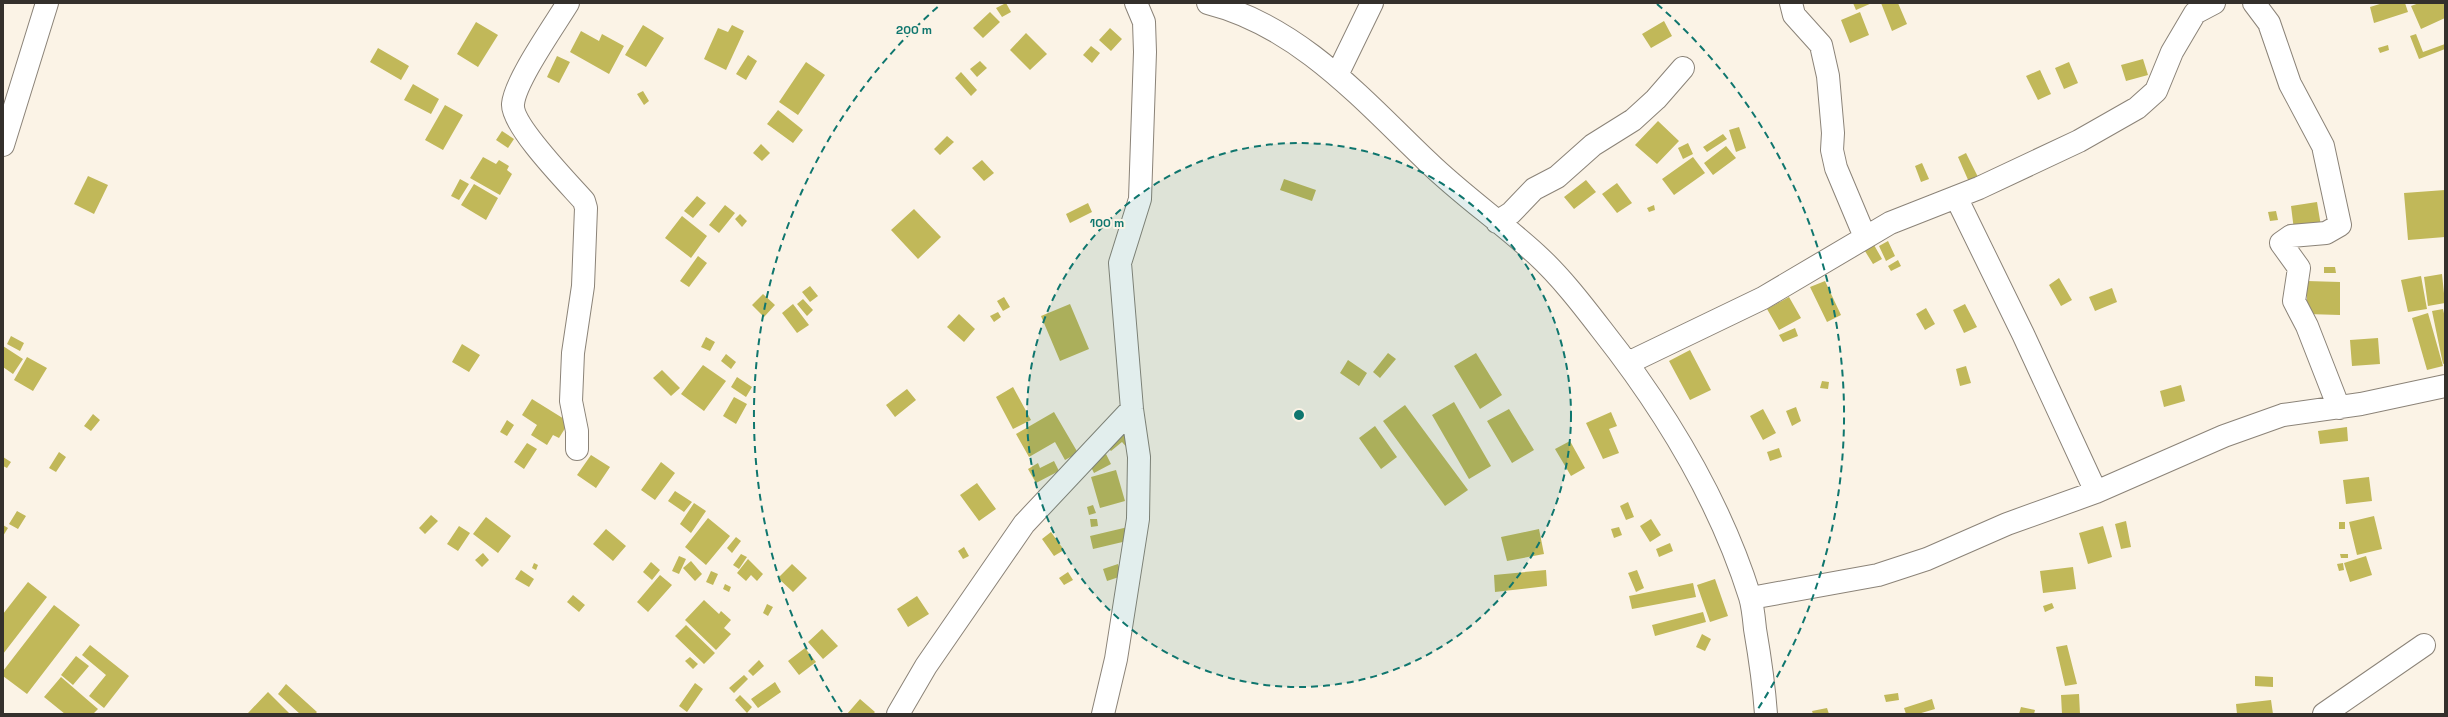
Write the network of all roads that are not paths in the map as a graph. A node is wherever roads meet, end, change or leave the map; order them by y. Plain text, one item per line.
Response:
1 (47, 3) edge
2 (568, 3) edge
3 (1136, 3) edge
4 (1208, 3) edge
5 (1372, 3) edge
6 (1791, 3) edge
7 (2214, 3) edge
8 (2254, 3) edge
9 (1683, 68) dead end
10 (1337, 75) junction
11 (3, 144) edge
12 (1956, 197) junction
13 (1496, 222) junction
14 (1865, 237) junction
15 (1628, 363) junction
16 (2445, 386) edge
17 (2339, 408) junction
18 (1132, 409) junction
19 (577, 449) dead end
20 (2096, 492) junction
21 (1750, 598) junction
22 (2424, 645) dead end
23 (898, 714) edge
24 (1103, 714) edge
25 (1766, 714) edge
26 (2324, 714) edge

1 - 11 street
2 - 19 street
3 - 18 street
4 - 10 street
5 - 10 street
6 - 14 street
7 - 12 street
8 - 17 street
9 - 13 street
10 - 13 street
12 - 14 street
12 - 20 street
13 - 15 street
14 - 15 street
15 - 21 street
16 - 17 street
17 - 20 street
18 - 23 street
18 - 24 street
20 - 21 street
21 - 25 street
22 - 26 street

